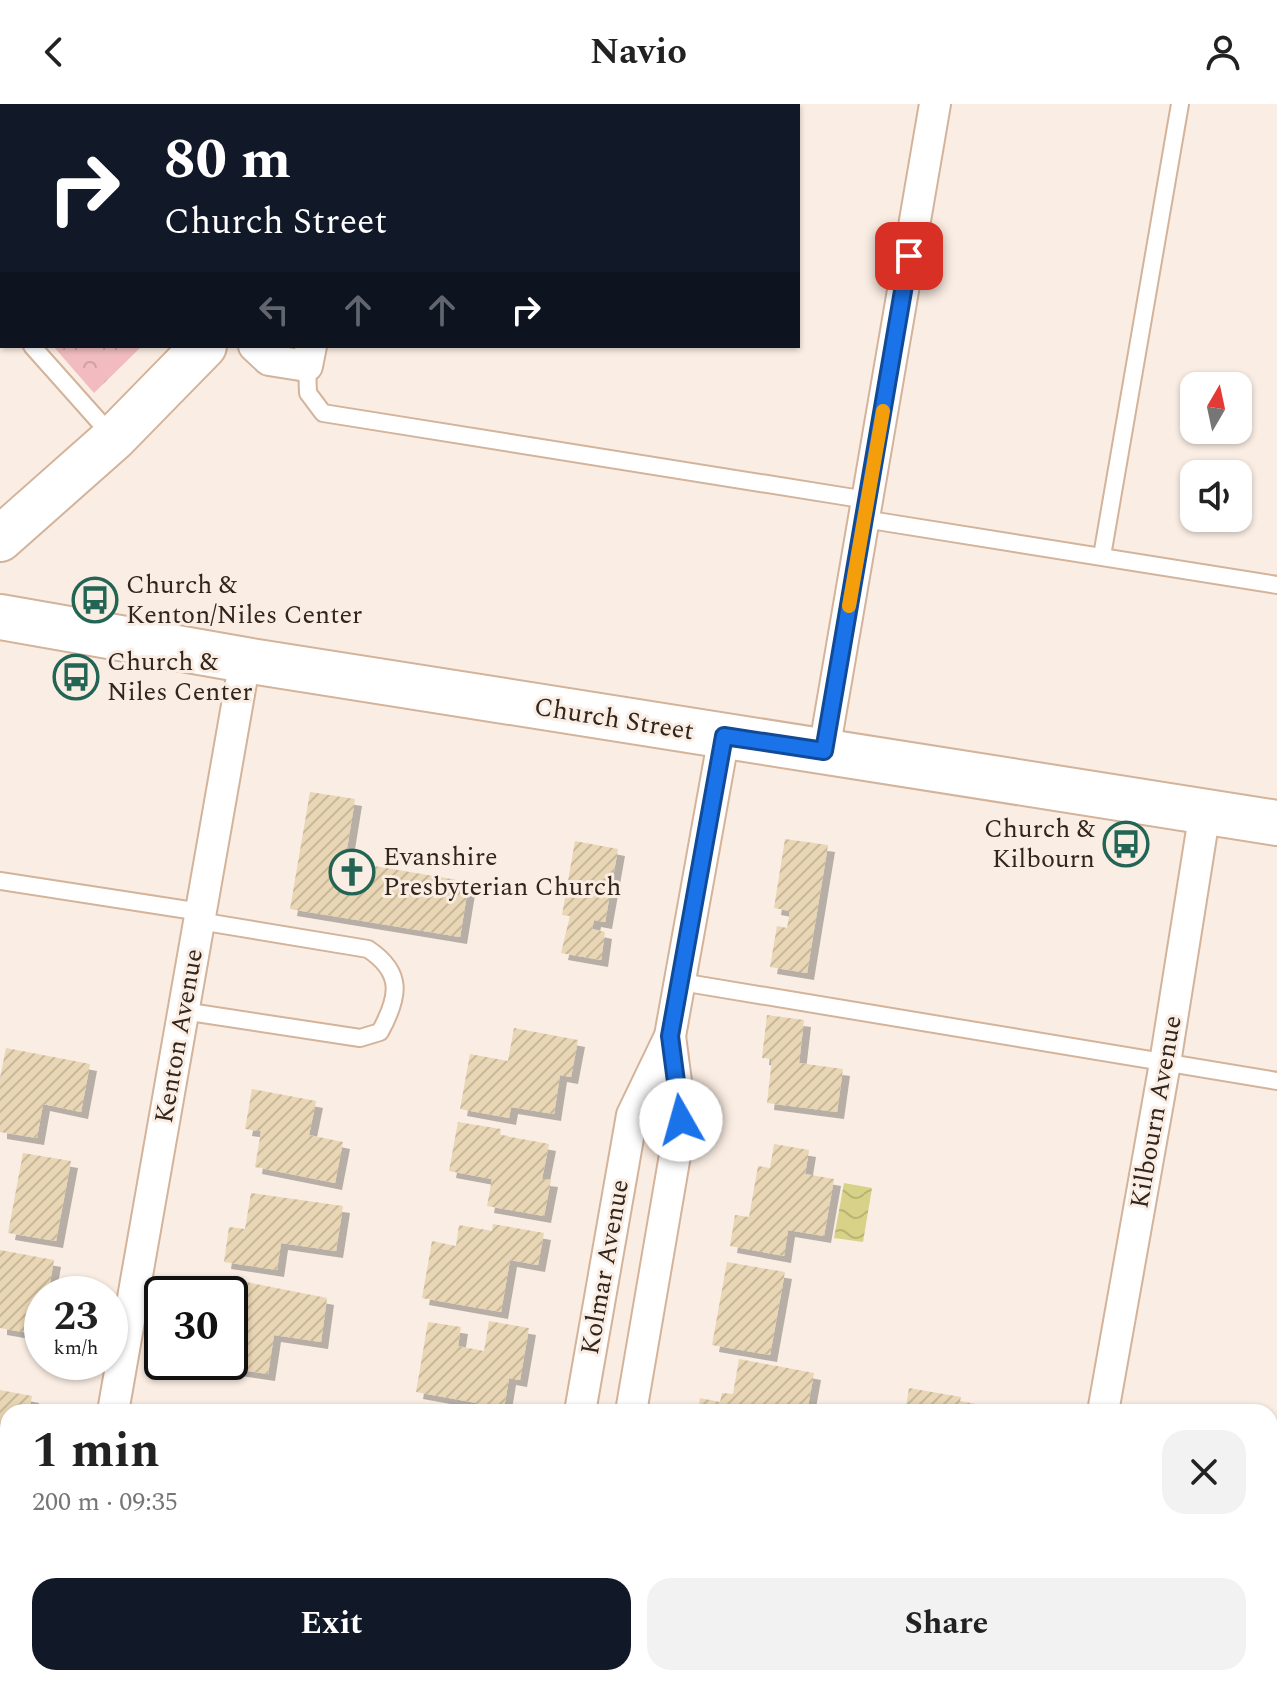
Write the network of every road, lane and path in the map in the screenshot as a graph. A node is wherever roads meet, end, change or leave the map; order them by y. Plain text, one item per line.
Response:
1 (935, 104) edge
2 (1180, 104) edge
3 (34, 348) edge
4 (202, 348) edge
5 (256, 348) edge
6 (309, 356) edge
7 (114, 438) junction
8 (865, 510) junction
9 (0, 539) edge
10 (1102, 556) junction
11 (1277, 585) edge
12 (0, 617) edge
13 (245, 660) junction
14 (724, 736) junction
15 (824, 751) junction
16 (1205, 811) junction
17 (1277, 823) edge
18 (0, 881) edge
19 (200, 916) junction
20 (681, 982) junction
21 (183, 1011) junction
22 (670, 1036) junction
23 (1165, 1063) junction
24 (1277, 1081) edge
25 (114, 1404) edge
26 (581, 1404) edge
27 (632, 1404) edge
28 (1104, 1404) edge

1 - 8 street
2 - 10 lane
3 - 7 lane
4 - 7 street
5 - 6 street
6 - 8 lane
7 - 9 street
8 - 10 lane
8 - 15 street
10 - 11 lane
12 - 13 street, Church Street
13 - 14 street, Church Street
13 - 19 street, Kenton Avenue
14 - 15 street, Church Street
14 - 20 street, Kolmar Avenue
15 - 16 street, Church Street
16 - 17 street, Church Street
16 - 23 street, Kilbourn Avenue
18 - 19 lane
19 - 21 street, Kenton Avenue
19 - 21 lane
20 - 22 street, Kolmar Avenue
20 - 23 lane
21 - 25 street, Kenton Avenue
22 - 26 street, Kolmar Avenue
22 - 27 street, Kolmar Avenue
23 - 24 lane
23 - 28 street, Kilbourn Avenue

